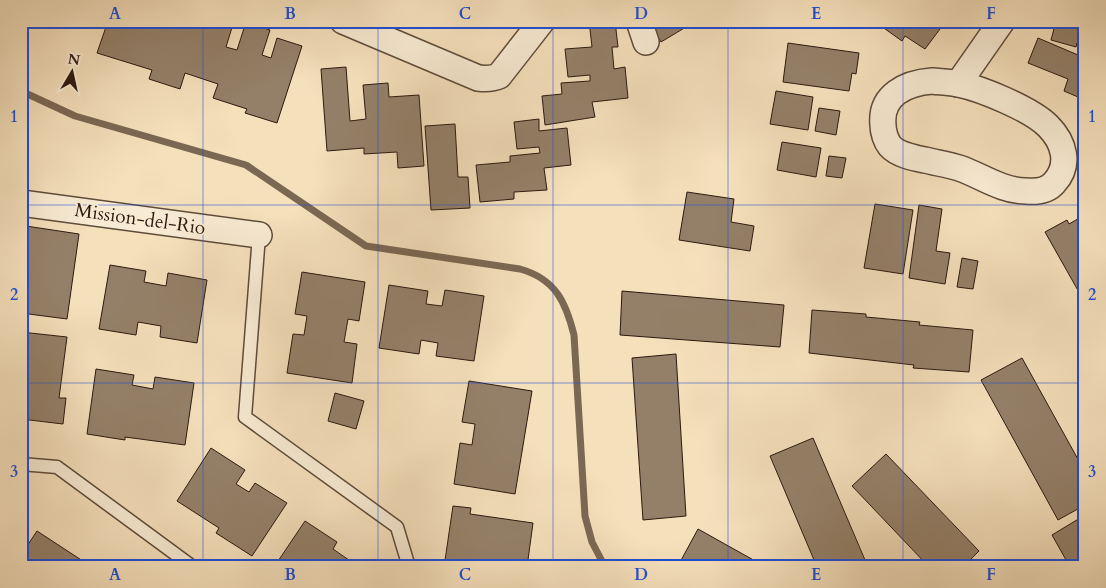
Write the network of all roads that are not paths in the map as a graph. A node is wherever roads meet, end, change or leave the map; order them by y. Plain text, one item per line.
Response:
1 (342, 21) edge
2 (542, 21) edge
3 (1002, 21) edge
4 (958, 84) junction
5 (21, 203) edge
6 (259, 235) joint
7 (21, 464) edge
8 (193, 567) edge
9 (409, 567) edge

1 - 2 street
3 - 4 street
4 - 4 street
5 - 6 street, Mission-del-Rio
6 - 9 lane
7 - 8 lane

